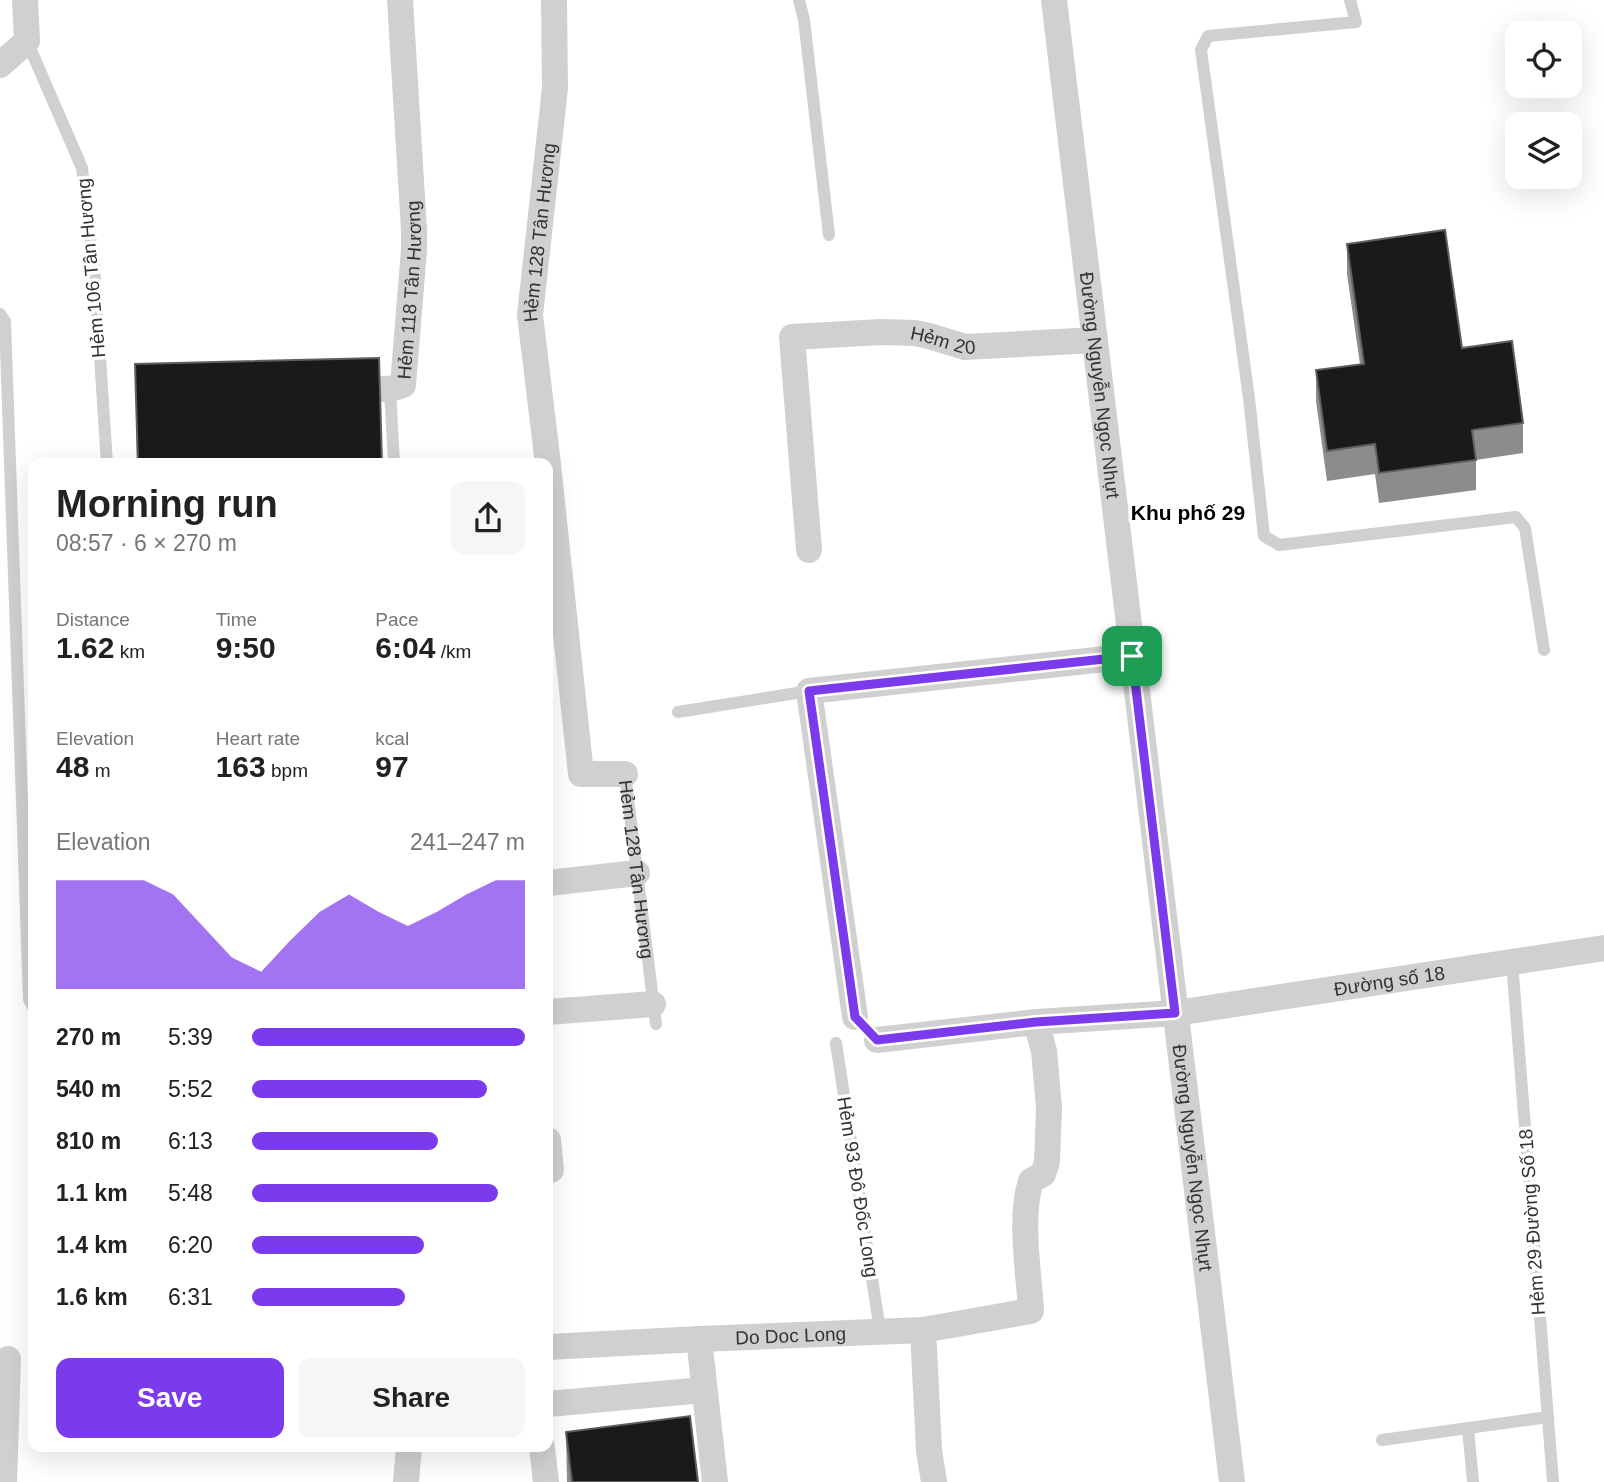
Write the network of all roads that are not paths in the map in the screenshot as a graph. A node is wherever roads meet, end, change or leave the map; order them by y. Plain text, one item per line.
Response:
1 (25, 0) edge
2 (400, 0) edge
3 (554, 0) edge
4 (799, 0) edge
5 (1054, 0) edge
6 (1350, 0) edge
7 (27, 41) junction
8 (0, 65) edge
9 (829, 235) dead end
10 (0, 314) edge
11 (1095, 341) junction
12 (320, 388) edge
13 (390, 389) junction
14 (107, 458) edge
15 (394, 458) edge
16 (547, 458) edge
17 (553, 512) edge
18 (808, 550) dead end
19 (1544, 650) dead end
20 (1132, 656) junction
21 (809, 691) junction
22 (678, 712) dead end
23 (625, 774) joint
24 (637, 873) junction
25 (553, 882) edge
26 (1604, 948) edge
27 (1512, 962) junction
28 (28, 971) edge
29 (553, 1012) edge
30 (1175, 1013) junction
31 (655, 1014) joint
32 (1036, 1022) junction
33 (836, 1043) dead end
34 (923, 1330) junction
35 (880, 1331) junction
36 (699, 1339) junction
37 (553, 1347) edge
38 (14, 1359) edge
39 (704, 1390) junction
40 (553, 1404) edge
41 (1548, 1417) junction
42 (1468, 1428) junction
43 (1381, 1440) dead end
44 (409, 1452) edge
45 (543, 1452) edge
46 (4, 1482) edge
47 (406, 1482) edge
48 (546, 1482) edge
49 (715, 1482) edge
50 (934, 1482) edge
51 (1232, 1482) edge
52 (1473, 1482) edge
53 (1553, 1482) edge

1 - 7 street
2 - 13 street, Hẻm 118 Tân Hương
3 - 16 street, Hẻm 128 Tân Hương
4 - 9 lane
5 - 11 street, Đường Nguyễn Ngọc Nhựt
6 - 19 lane
7 - 8 street
7 - 14 lane, Hẻm 106 Tân Hương
10 - 28 lane
11 - 18 street, Hẻm 20
11 - 20 street, Đường Nguyễn Ngọc Nhựt
12 - 13 street, Hẻm 118 Tân Hương
13 - 15 lane
17 - 23 street, Hẻm 128 Tân Hương
20 - 21 street
20 - 30 street, Đường Nguyễn Ngọc Nhựt
21 - 22 lane
21 - 32 street, Đường số 18
23 - 24 lane, Hẻm 128 Tân Hương
24 - 25 street
24 - 31 lane, Hẻm 128 Tân Hương
26 - 27 street, Đường số 18
27 - 30 street, Đường số 18
27 - 41 lane, Hẻm 29 Đường Số 18
29 - 31 street
30 - 32 street, Đường số 18
30 - 51 street, Đường Nguyễn Ngọc Nhựt
32 - 34 street, Do Doc Long
33 - 35 lane, Hẻm 93 Đô Đốc Long
34 - 35 street, Do Doc Long
34 - 50 street
35 - 36 street, Do Doc Long
36 - 37 street, Do Doc Long
36 - 39 street
38 - 46 street
39 - 40 street
39 - 49 street
41 - 42 lane
41 - 53 lane, Hẻm 29 Đường Số 18
42 - 43 lane
42 - 52 lane
44 - 47 street
45 - 48 street

